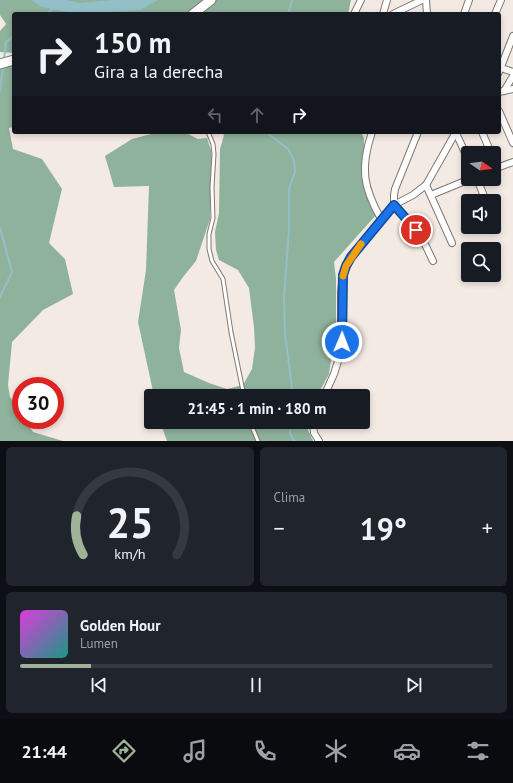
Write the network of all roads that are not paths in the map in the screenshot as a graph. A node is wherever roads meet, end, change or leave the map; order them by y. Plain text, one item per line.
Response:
1 (211, 0) edge
2 (361, 0) edge
3 (387, 0) edge
4 (422, 0) edge
5 (426, 0) edge
6 (469, 0) edge
7 (501, 0) edge
8 (415, 2) edge
9 (196, 12) edge
10 (355, 12) edge
11 (384, 12) edge
12 (399, 12) edge
13 (427, 12) edge
14 (465, 12) edge
15 (497, 12) edge
16 (513, 36) edge
17 (12, 61) edge
18 (0, 64) edge
19 (501, 67) edge
20 (501, 70) edge
21 (513, 72) edge
22 (513, 76) edge
23 (513, 89) edge
24 (501, 91) edge
25 (501, 116) edge
26 (209, 134) edge
27 (371, 134) edge
28 (417, 134) edge
29 (455, 134) edge
30 (457, 134) edge
31 (483, 134) edge
32 (513, 143) edge
33 (462, 146) edge
34 (488, 146) edge
35 (513, 162) edge
36 (501, 167) edge
37 (461, 183) edge
38 (426, 185) junction
39 (431, 195) junction
40 (394, 205) junction
41 (381, 219) junction
42 (452, 243) dead end
43 (433, 261) dead end
44 (243, 389) edge
45 (327, 389) edge
46 (253, 429) edge
47 (314, 429) edge
48 (258, 441) edge
49 (319, 441) edge

1 - 9 main road
2 - 10 street
3 - 11 street
4 - 8 street
5 - 13 street
6 - 14 street
7 - 15 street
8 - 12 street
16 - 19 street
17 - 18 main road
20 - 21 street
22 - 24 street
23 - 24 street
25 - 32 street
26 - 44 lane
27 - 41 street
28 - 40 street
29 - 38 street
30 - 33 street
31 - 34 street
35 - 36 street
37 - 39 street
38 - 39 street
38 - 40 street
39 - 42 street
40 - 41 street
40 - 43 street
41 - 45 street
46 - 48 lane
47 - 49 street

